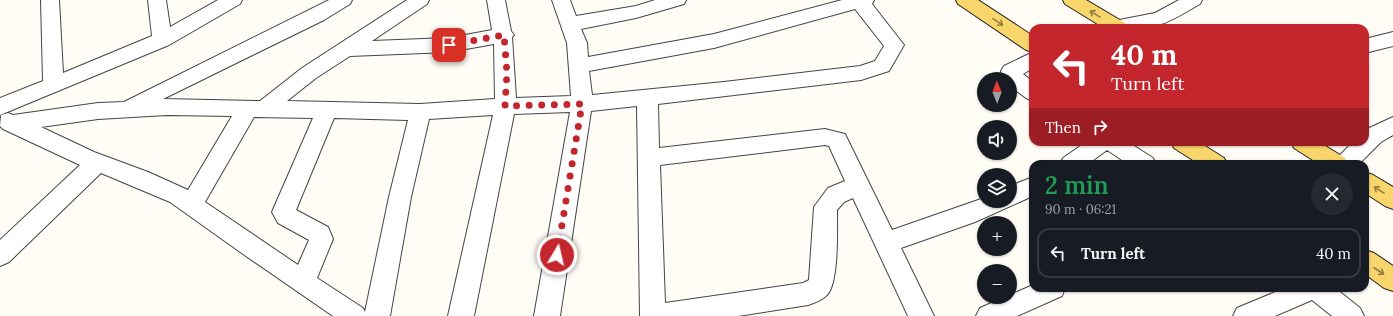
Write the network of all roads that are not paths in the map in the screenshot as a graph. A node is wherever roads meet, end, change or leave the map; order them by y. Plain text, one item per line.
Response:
1 (50, 0) edge
2 (157, 0) edge
3 (233, 0) edge
4 (343, 0) edge
5 (420, 0) edge
6 (496, 0) edge
7 (561, 0) edge
8 (677, 0) edge
9 (966, 0) edge
10 (1072, 0) edge
11 (1193, 0) edge
12 (862, 1) edge
13 (570, 24) junction
14 (1112, 24) edge
15 (1133, 24) edge
16 (504, 35) junction
17 (1393, 39) edge
18 (162, 40) junction
19 (1029, 42) edge
20 (1369, 45) edge
21 (345, 49) junction
22 (1029, 62) edge
23 (578, 66) junction
24 (53, 85) junction
25 (1029, 89) edge
26 (647, 98) junction
27 (582, 104) junction
28 (505, 106) junction
29 (257, 108) junction
30 (123, 110) junction
31 (327, 110) junction
32 (420, 112) junction
33 (4, 116) edge
34 (1393, 125) edge
35 (1369, 140) edge
36 (1097, 146) edge
37 (1116, 146) edge
38 (1188, 146) edge
39 (1308, 146) edge
40 (1363, 146) edge
41 (649, 158) junction
42 (1077, 160) edge
43 (1139, 160) edge
44 (1210, 160) edge
45 (1331, 160) edge
46 (1349, 160) edge
47 (98, 162) junction
48 (1369, 184) edge
49 (858, 186) junction
50 (1029, 188) edge
51 (1017, 194) edge
52 (1393, 199) edge
53 (191, 205) junction
54 (984, 208) edge
55 (885, 243) junction
56 (0, 255) edge
57 (1369, 264) edge
58 (1393, 280) edge
59 (303, 282) junction
60 (1044, 292) edge
61 (1303, 292) edge
62 (1321, 292) edge
63 (354, 316) edge
64 (377, 316) edge
65 (461, 316) edge
66 (547, 316) edge
67 (653, 316) edge
68 (660, 316) edge
69 (921, 316) edge
70 (989, 316) edge
71 (1246, 316) edge
72 (1351, 316) edge

1 - 24 street
2 - 18 street
3 - 18 street
4 - 30 street
5 - 21 street
6 - 16 street
7 - 13 street
8 - 13 street
9 -> 19 main road
14 -> 10 main road
11 - 15 street
12 - 23 street
12 - 26 street
13 - 23 street
16 - 21 street
16 - 28 street
17 - 20 street
18 - 24 street
21 - 29 street
22 - 25 street
23 - 27 street
24 - 33 street
26 - 27 street
26 - 41 street
27 - 28 street
27 - 66 street
28 - 32 street
28 - 65 street
29 - 30 street
29 - 31 street
29 - 53 street
30 - 33 street
31 - 32 street
31 - 59 street
32 - 64 street
33 - 47 street
34 - 35 street
36 - 42 street
37 - 43 street
38 - 44 main road
39 - 45 main road
40 - 46 street
41 - 49 street
41 - 67 street
47 - 53 street
47 - 56 street
52 -> 48 main road
49 - 55 street
49 - 68 street
50 - 51 street
53 - 59 street
54 - 55 street
55 - 69 street
57 -> 58 main road
59 - 63 street
60 - 70 street
61 - 71 street
62 - 72 street

